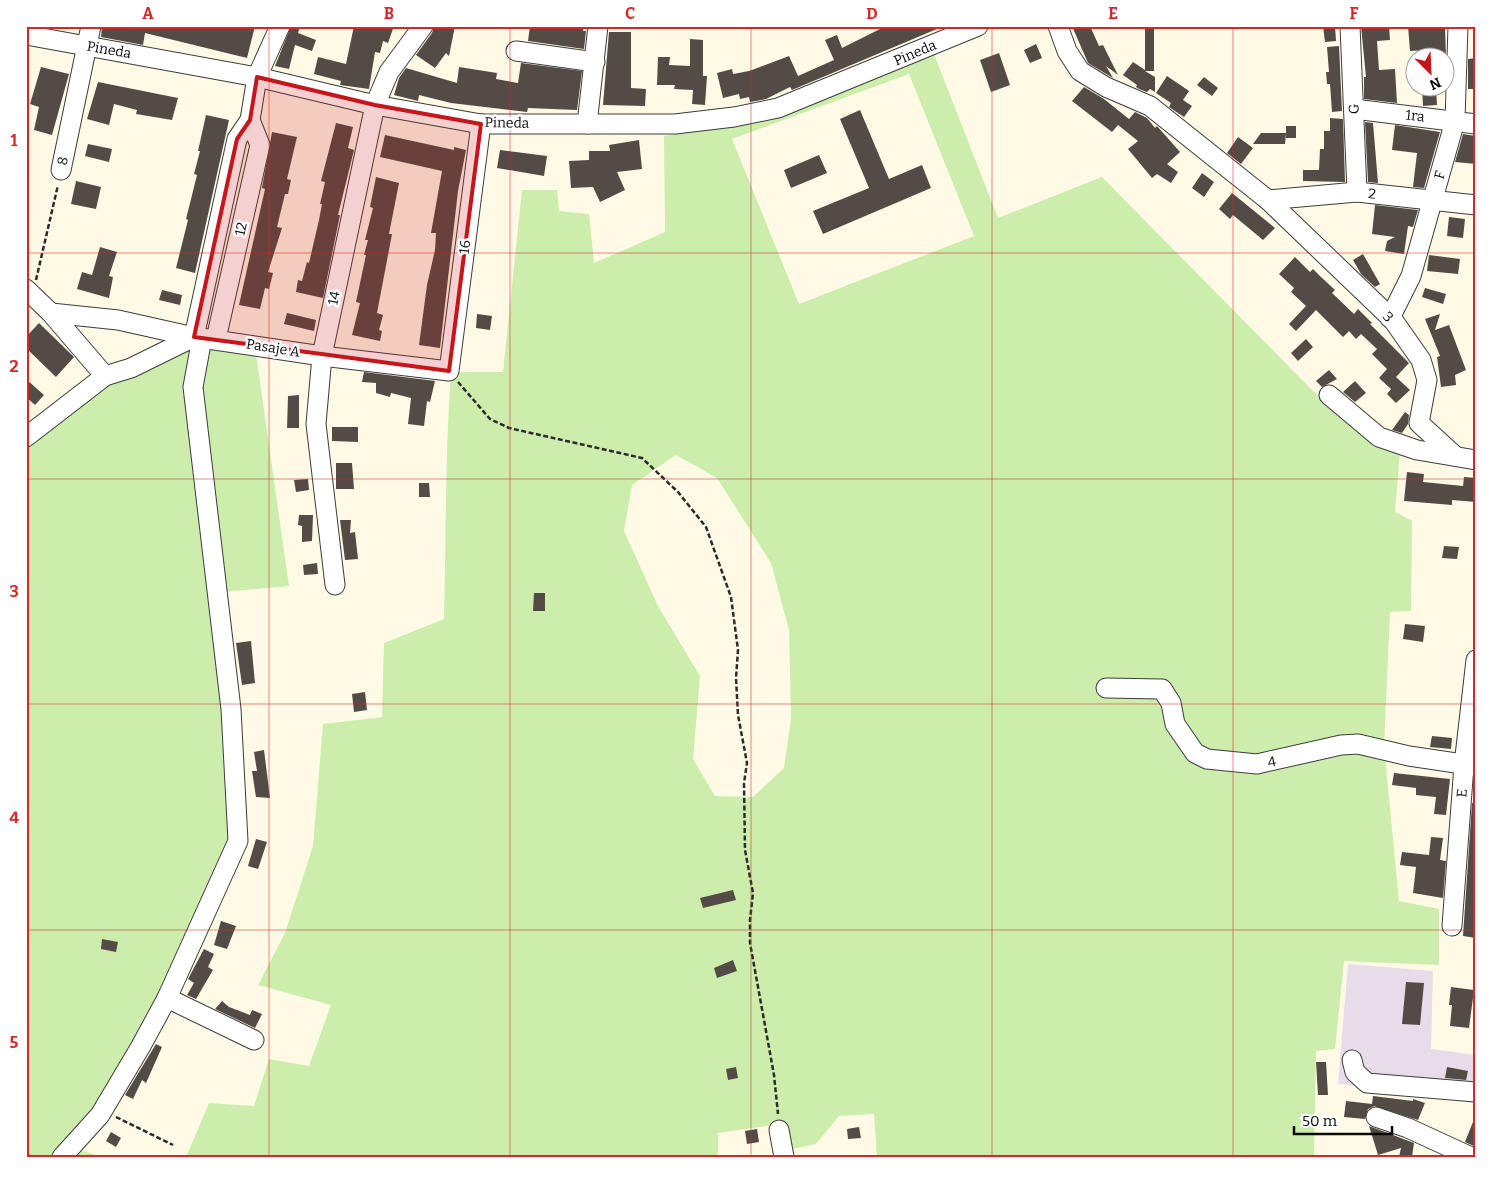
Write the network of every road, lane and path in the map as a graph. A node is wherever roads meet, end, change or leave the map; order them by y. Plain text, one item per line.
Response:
1 (91, 26) edge
2 (280, 26) edge
3 (423, 26) edge
4 (598, 26) edge
5 (978, 26) edge
6 (1058, 26) edge
7 (1350, 26) edge
8 (1458, 26) edge
9 (26, 35) edge
10 (86, 46) junction
11 (516, 52) dead end
12 (595, 62) junction
13 (257, 77) junction
14 (375, 105) junction
15 (1354, 110) junction
16 (1455, 121) junction
17 (481, 124) junction
18 (587, 124) junction
19 (1476, 124) edge
20 (62, 170) joint
21 (1357, 192) junction
22 (1268, 200) junction
23 (1433, 201) junction
24 (1476, 205) edge
25 (30, 292) edge
26 (51, 313) junction
27 (1390, 318) junction
28 (204, 338) junction
29 (322, 356) junction
30 (449, 371) junction
31 (105, 376) junction
32 (1329, 395) dead end
33 (26, 437) edge
34 (1455, 456) junction
35 (1476, 460) edge
36 (335, 585) dead end
37 (1476, 660) edge
38 (1106, 688) dead end
39 (1470, 765) edge
40 (1452, 926) dead end
41 (167, 998) junction
42 (254, 1040) dead end
43 (1352, 1060) dead end
44 (1476, 1092) edge
45 (103, 1111) junction
46 (1376, 1117) dead end
47 (779, 1130) joint
48 (174, 1145) dead end
49 (62, 1157) edge
50 (784, 1157) edge
51 (1471, 1157) edge

1 - 10 street, 8
2 - 13 street, 12
3 - 14 street, 14
4 - 12 street
5 - 18 street, Pineda
6 - 22 street, 3
7 - 15 street, G
8 - 16 street, F
9 - 10 street, Pineda
10 - 13 street, Pineda
10 - 20 street, 8
11 - 12 street
12 - 18 street
13 - 14 street, Pineda
13 - 28 street, 12
14 - 17 street, Pineda
14 - 29 street, 14
15 - 16 street, 1ra
15 - 21 street, G
16 - 19 street, 1ra
16 - 23 street, F
17 - 18 street, Pineda
17 - 30 street, 16
20 - 25 path, 8
21 - 22 street, 2
21 - 23 street, 2
22 - 27 street, 3
23 - 24 street, 2
23 - 27 street, F
25 - 26 street
26 - 28 street, Pasaje A
26 - 31 street
27 - 34 street, 3
28 - 29 street, Pasaje A
28 - 31 street
28 - 41 street, 12
29 - 30 street, Pasaje A
29 - 36 street, 14
30 - 47 path
31 - 33 street
32 - 34 street
34 - 35 street
37 - 39 street, E
38 - 39 street, 4
39 - 40 street, E
41 - 42 street
41 - 45 street, 12
43 - 44 street
45 - 48 path
45 - 49 street, 12
46 - 51 street
47 - 50 street

